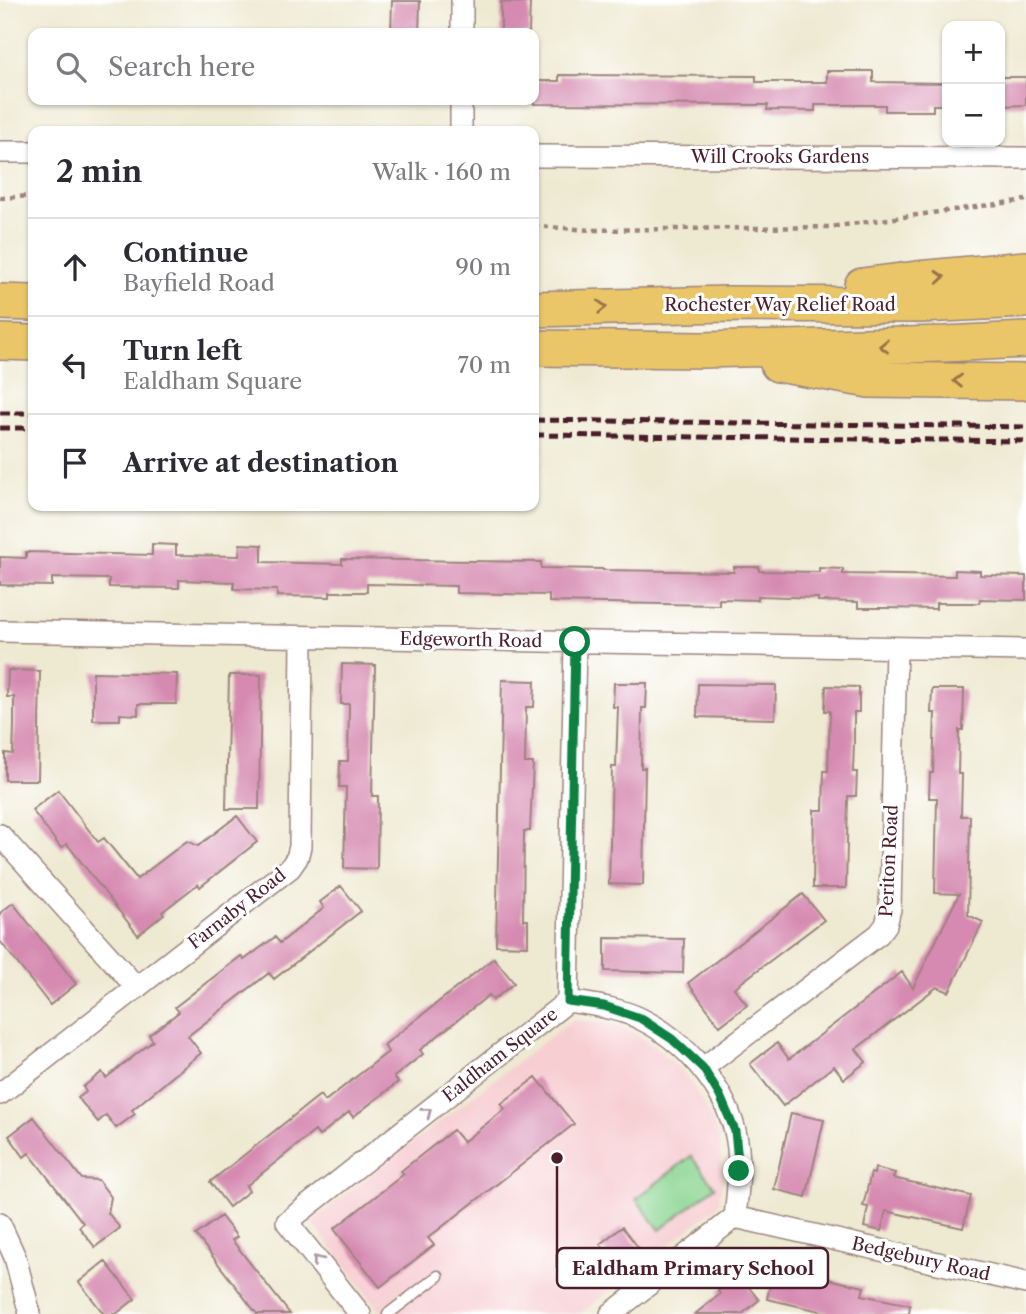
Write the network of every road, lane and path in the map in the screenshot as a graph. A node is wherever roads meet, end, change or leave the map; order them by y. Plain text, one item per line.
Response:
1 (462, 0) edge
2 (462, 28) edge
3 (461, 105) edge
4 (461, 126) edge
5 (0, 152) edge
6 (28, 152) edge
7 (539, 156) edge
8 (1026, 158) edge
9 (28, 197) edge
10 (0, 198) edge
11 (1026, 200) edge
12 (539, 226) edge
13 (1026, 269) edge
14 (1026, 300) edge
15 (0, 302) edge
16 (28, 303) edge
17 (727, 303) junction
18 (539, 309) edge
19 (1026, 340) edge
20 (0, 342) edge
21 (28, 343) edge
22 (539, 348) edge
23 (702, 350) junction
24 (1026, 382) edge
25 (0, 631) edge
26 (302, 637) junction
27 (575, 642) junction
28 (896, 648) junction
29 (1026, 650) edge
30 (0, 835) edge
31 (137, 988) junction
32 (568, 1001) junction
33 (703, 1068) junction
34 (0, 1094) edge
35 (735, 1217) junction
36 (0, 1224) edge
37 (438, 1276) dead end
38 (1026, 1283) edge
39 (30, 1314) edge
40 (359, 1314) edge
41 (388, 1314) edge
42 (611, 1314) edge

1 - 2 street
3 - 4 street
5 - 6 street
7 - 8 street, Will Crooks Gardens
9 - 10 path
11 - 12 path
17 -> 13 highway
14 - 17 highway, Rochester Way Relief Road
15 - 16 highway
18 -> 17 highway, Rochester Way Relief Road
19 -> 23 highway
20 - 21 highway
22 - 23 highway
24 -> 23 highway
25 - 26 street, Edgeworth Road
26 - 27 street, Edgeworth Road
26 - 31 street, Farnaby Road
27 - 28 street, Edgeworth Road
27 - 32 street
28 - 29 street, Edgeworth Road
28 - 33 street, Periton Road
30 - 31 street
31 - 34 street, Farnaby Road
32 - 33 street, Ealdham Square
40 -> 32 street, Ealdham Square
33 - 35 street, Ealdham Square
35 - 38 street, Bedgebury Road
35 - 42 street
36 - 39 street
37 - 41 lane

